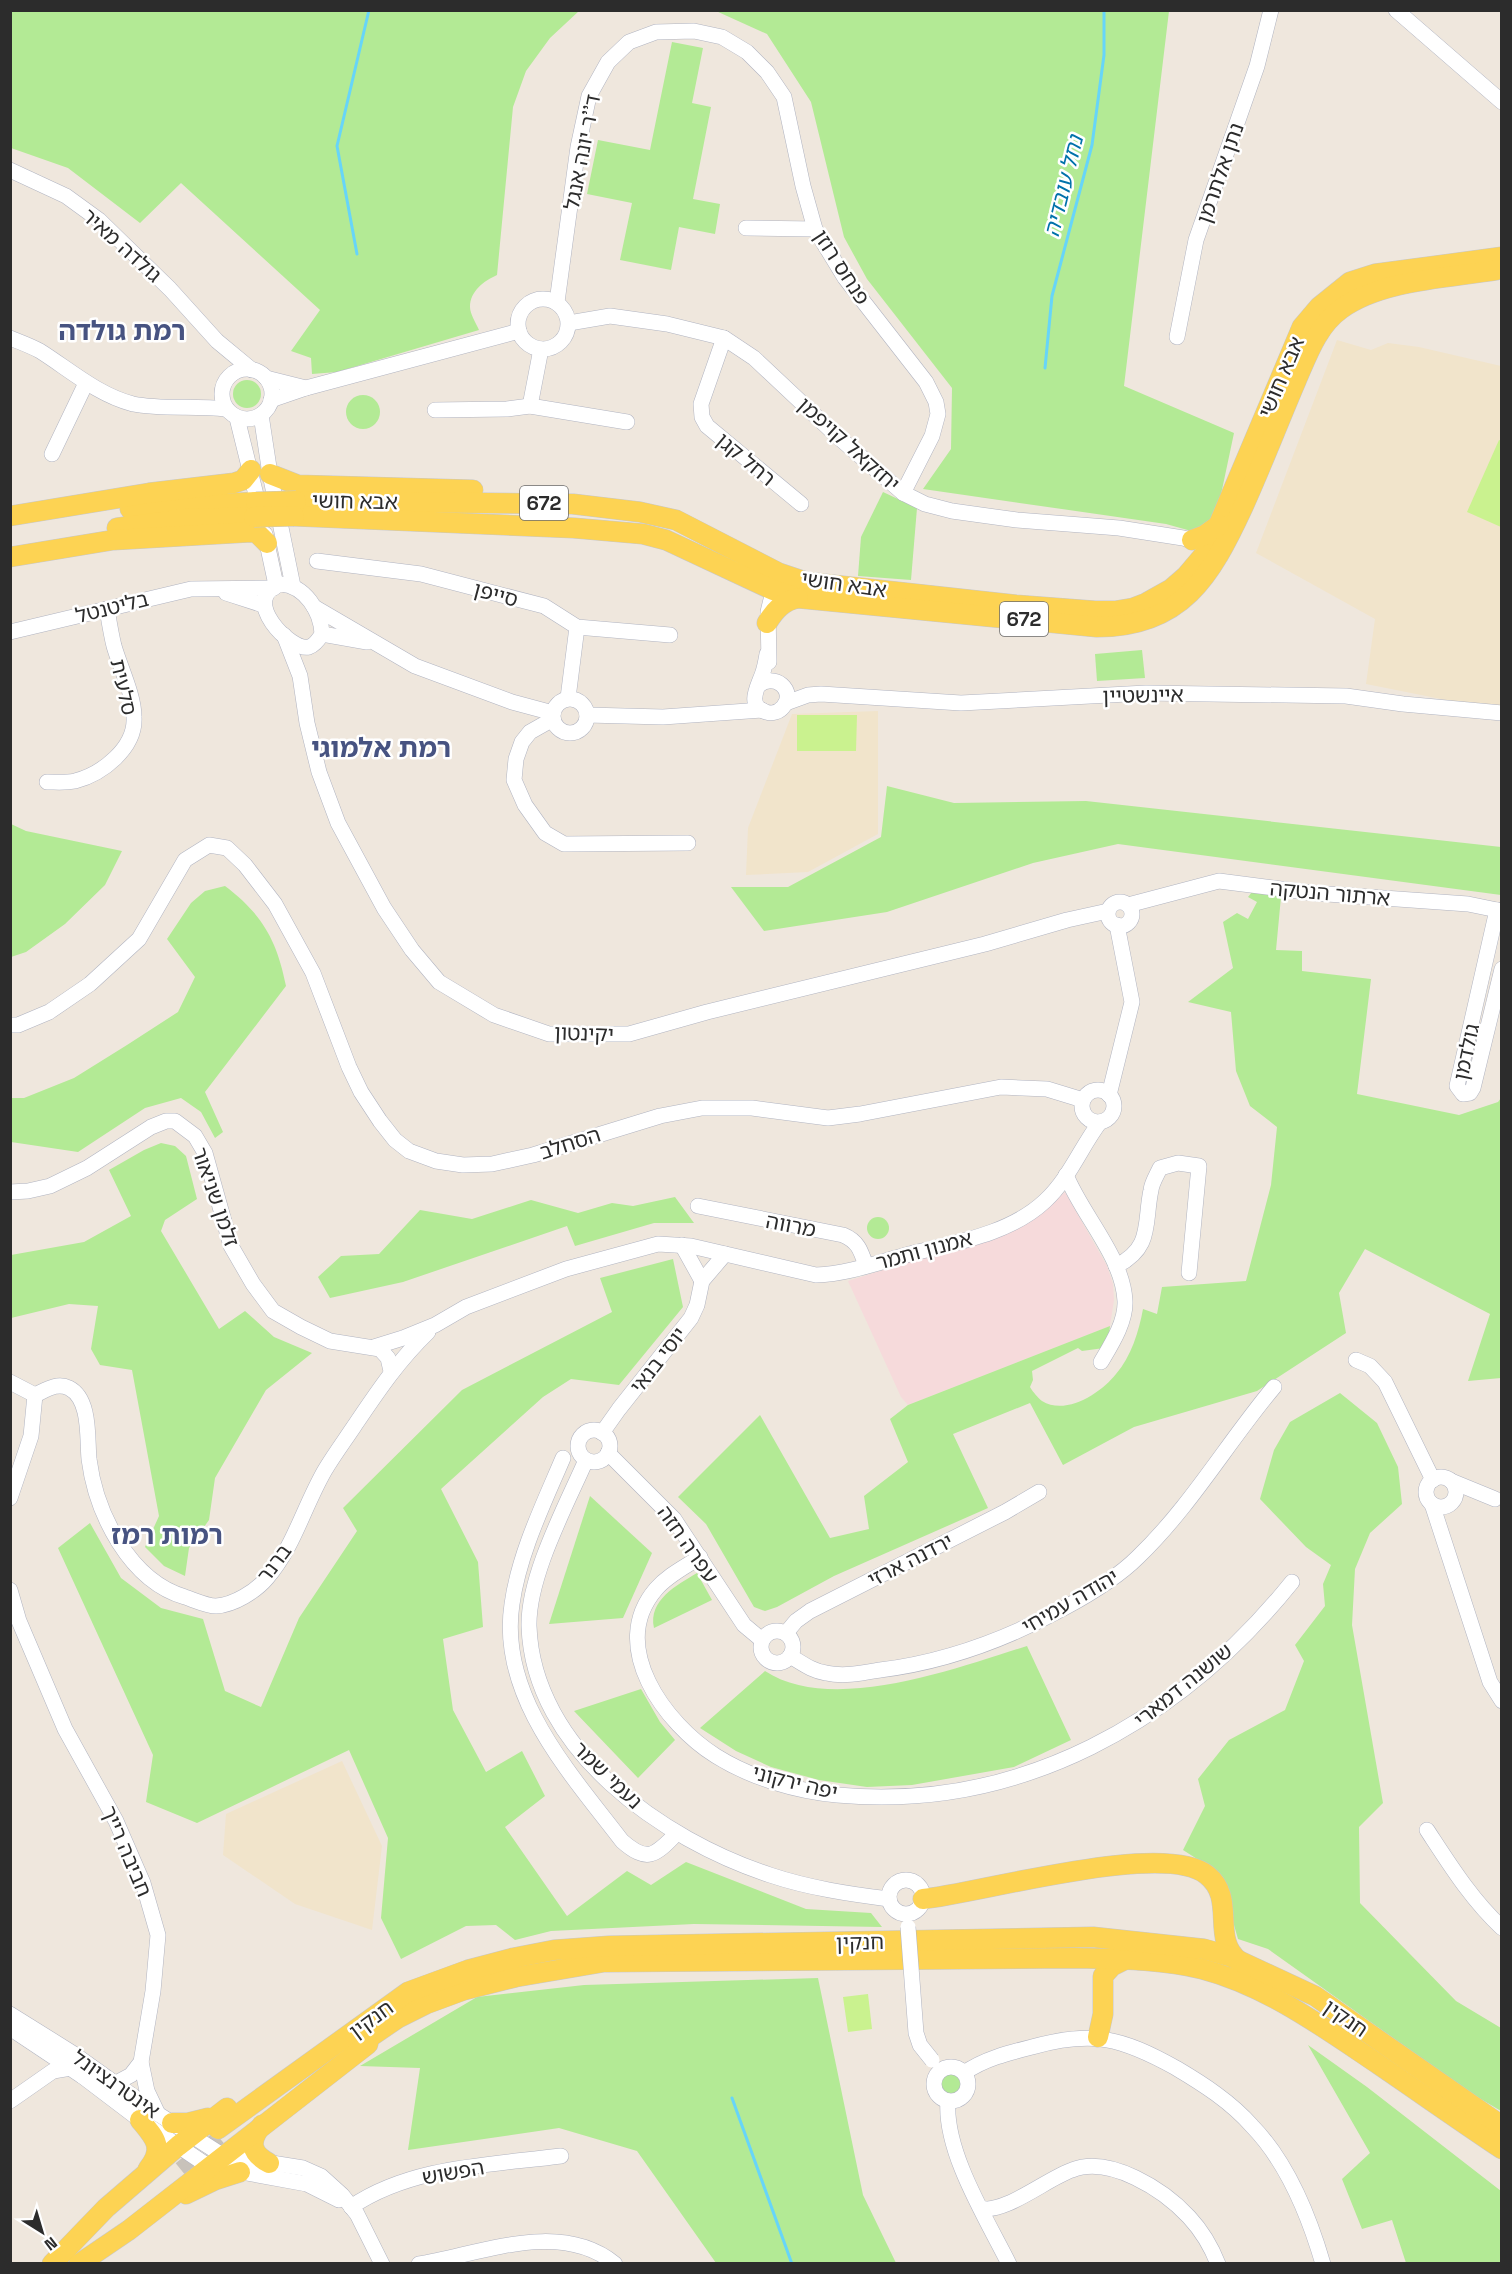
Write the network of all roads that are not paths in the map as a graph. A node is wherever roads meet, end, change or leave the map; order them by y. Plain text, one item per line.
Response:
1 (1271, 10) edge
2 (1396, 10) edge
3 (656, 32) joint
4 (1502, 102) edge
5 (10, 170) edge
6 (746, 228) dead end
7 (815, 229) junction
8 (1502, 256) edge
9 (1502, 270) edge
10 (557, 302) junction
11 (569, 323) junction
12 (519, 331) junction
13 (1177, 337) dead end
14 (10, 338) edge
15 (724, 338) junction
16 (218, 341) junction
17 (541, 349) junction
18 (259, 374) junction
19 (230, 376) junction
20 (86, 383) junction
21 (306, 388) junction
22 (271, 400) junction
23 (530, 406) junction
24 (229, 408) junction
25 (435, 410) dead end
26 (261, 415) junction
27 (627, 422) dead end
28 (52, 454) dead end
29 (251, 470) junction
30 (270, 474) junction
31 (903, 493) junction
32 (573, 504) junction
33 (801, 504) dead end
34 (295, 508) junction
35 (255, 509) junction
36 (10, 516) edge
37 (10, 526) edge
38 (267, 543) junction
39 (10, 546) edge
40 (1198, 553) junction
41 (10, 557) edge
42 (317, 561) dead end
43 (776, 582) junction
44 (293, 586) junction
45 (275, 587) junction
46 (214, 589) junction
47 (798, 598) junction
48 (263, 605) junction
49 (314, 607) junction
50 (107, 609) junction
51 (768, 623) junction
52 (577, 627) junction
53 (10, 632) edge
54 (322, 634) junction
55 (284, 635) junction
56 (670, 635) dead end
57 (376, 643) junction
58 (308, 647) junction
59 (767, 654) junction
60 (300, 676) junction
61 (777, 681) junction
62 (756, 691) junction
63 (568, 699) junction
64 (786, 703) junction
65 (762, 710) junction
66 (724, 713) junction
67 (1502, 713) edge
68 (587, 715) junction
69 (553, 716) junction
70 (47, 782) dead end
71 (688, 843) dead end
72 (1499, 910) edge
73 (1120, 917) junction
74 (1502, 969) edge
75 (10, 1025) edge
76 (1103, 1092) junction
77 (1083, 1100) junction
78 (1094, 1120) junction
79 (1066, 1175) junction
80 (10, 1192) edge
81 (698, 1206) dead end
82 (682, 1245) junction
83 (725, 1254) junction
84 (866, 1266) junction
85 (1116, 1266) junction
86 (1189, 1273) dead end
87 (702, 1281) junction
88 (435, 1325) junction
89 (374, 1347) junction
90 (1356, 1360) dead end
91 (1101, 1362) dead end
92 (391, 1371) junction
93 (10, 1382) edge
94 (1274, 1387) dead end
95 (35, 1395) junction
96 (602, 1433) junction
97 (608, 1453) junction
98 (563, 1458) dead end
99 (586, 1460) junction
100 (1443, 1479) junction
101 (1039, 1492) dead end
102 (10, 1498) edge
103 (1498, 1498) edge
104 (1452, 1502) junction
105 (1432, 1504) junction
106 (1442, 1538) junction
107 (700, 1557) junction
108 (1292, 1582) dead end
109 (10, 1590) edge
110 (786, 1633) junction
111 (762, 1640) junction
112 (790, 1656) junction
113 (1502, 1701) edge
114 (952, 1792) joint
115 (1426, 1830) dead end
116 (676, 1834) junction
117 (889, 1899) junction
118 (923, 1899) junction
119 (906, 1920) junction
120 (1224, 1920) junction
121 (1502, 1928) edge
122 (1184, 1945) junction
123 (1075, 1958) junction
124 (1126, 1959) junction
125 (1241, 1962) junction
126 (10, 2013) edge
127 (398, 2018) junction
128 (10, 2028) edge
129 (1098, 2037) junction
130 (38, 2046) junction
131 (141, 2062) junction
132 (936, 2065) junction
133 (76, 2072) junction
134 (964, 2073) junction
135 (43, 2077) junction
136 (116, 2083) junction
137 (10, 2101) edge
138 (948, 2101) junction
139 (157, 2119) junction
140 (262, 2125) junction
141 (222, 2126) junction
142 (1502, 2126) edge
143 (1502, 2149) edge
144 (181, 2154) junction
145 (561, 2156) dead end
146 (215, 2161) junction
147 (269, 2163) junction
148 (240, 2172) junction
149 (143, 2175) junction
150 (376, 2194) junction
151 (1017, 2199) junction
152 (351, 2207) junction
153 (981, 2208) junction
154 (145, 2217) junction
155 (364, 2226) junction
156 (54, 2264) edge
157 (71, 2264) edge
158 (79, 2264) edge
159 (382, 2264) edge
160 (419, 2264) edge
161 (615, 2264) edge
162 (1010, 2264) edge
163 (1218, 2264) edge
164 (1323, 2264) edge

1 - 13 street, נתן אלתרמן
2 - 4 street
3 - 7 street, פנחס רוזן
3 - 10 street, ד''ר יונה אנגל
5 - 16 street, גולדה מאיר
6 - 7 street
7 - 31 street, פנחס רוזן
8 - 40 main road, אבא חושי
9 - 40 main road, אבא חושי / 672
10 - 11 street
10 - 12 street
11 - 15 street, יחזקאל קויפמן
11 - 17 street
12 - 17 street
12 - 21 street
14 - 20 street
15 - 31 street, יחזקאל קויפמן
15 - 33 street, רחל קגן
16 - 18 street, גולדה מאיר
16 - 19 street, גולדה מאיר
17 - 23 street
18 - 19 street
18 - 21 street
18 - 22 street
19 - 24 street
20 - 24 street
20 - 28 street
21 - 22 street
22 - 26 street
23 - 25 street
23 - 27 street
24 - 26 street
24 - 29 street
26 - 30 street
29 - 36 main road
29 - 38 street
30 - 32 main road
30 - 44 street
31 - 40 street, יחזקאל קויפמן
32 - 34 main road, אבא חושי / 672
32 - 43 main road, אבא חושי / 672
34 - 35 main road, אבא חושי / 672, bridge
34 - 43 main road, אבא חושי / 672
35 - 37 main road, אבא חושי / 672
35 - 39 main road, אבא חושי / 672
38 - 41 main road
38 - 45 street
40 - 43 main road, אבא חושי / 672
40 - 47 main road, אבא חושי / 672
42 - 52 street, סייפן
43 - 47 main road, אבא חושי / 672
43 - 51 street
44 - 45 street
44 - 49 street
45 - 46 street, בליטנטל
45 - 48 street
46 - 48 street, בליטנטל
46 - 50 street, בליטנטל
47 - 51 main road
48 - 55 street
49 - 54 street
49 - 57 street
50 - 53 street, בליטנטל
50 - 70 street, סלעית
51 - 59 street
52 - 56 street, סייפן
52 - 63 street
54 - 57 street
54 - 58 street
55 - 58 street
55 - 60 street, יקינטון
57 - 69 street
58 - 60 street, יקינטון
59 - 61 street
59 - 62 street
60 - 73 street, יקינטון
61 - 62 street
61 - 64 street
62 - 65 street
62 - 66 street
63 - 68 street
63 - 69 street
64 - 65 street
64 - 67 street, איינשטיין
65 - 66 street
66 - 68 street
68 - 69 street
69 - 71 street
72 - 73 street, ארתור הנטקה
72 - 74 street, גולדמן
73 - 76 street
75 - 77 street, הסחלב
76 - 77 street
76 - 78 street
77 - 78 street
78 - 79 street, אמנון ותמר
79 - 84 street, אמנון ותמר
79 - 85 street
80 - 89 street, זלמן שניאור
81 - 84 street, מרווה
82 - 83 street, זלמן שניאור
82 - 87 street
82 - 88 street, זלמן שניאור
83 - 84 street, אמנון ותמר
83 - 87 street, יוסי בנאי
85 - 86 street
85 - 91 street
87 - 96 street, יוסי בנאי
88 - 89 street, זלמן שניאור
88 - 92 street, ברנר
89 - 92 street
90 - 100 street
92 - 95 street, ברנר
93 - 95 street
94 - 112 street, יהודה עמיחי
95 - 102 street
96 - 97 street
96 - 99 street
97 - 99 street
97 - 107 street, עפרה חזה
98 - 116 street
99 - 116 street, נעמי שמר
100 - 103 street
100 - 104 street
100 - 105 street
101 - 110 street, ירדנה ארזי
103 - 104 street
104 - 105 street
104 - 106 street
105 - 106 street
106 - 113 street
107 - 111 street, עפרה חזה
107 - 114 street, יפה ירקוני
108 - 114 street, שושנה דמארי
109 - 131 street, חביבה רייך
110 - 111 street
110 - 112 street
111 - 112 street
115 - 121 street
116 - 117 street, נעמי שמר
117 - 118 street
117 - 119 street
118 - 119 street
118 - 120 main road
119 - 132 street, bridge
120 - 122 main road
120 - 125 main road
122 - 125 main road, חנקין
122 - 141 main road, חנקין
123 - 124 main road, חנקין
123 - 127 main road, חנקין
123 - 129 main road
124 - 129 main road
124 - 143 main road, חנקין
125 - 142 main road, חנקין
126 - 136 street, אינטרנציונל
127 - 140 main road
127 - 141 main road, חנקין
128 - 130 street, אינטרנציונל
129 - 134 street
129 - 164 street
130 - 133 street, אינטרנציונל
130 - 135 street
131 - 136 street
131 - 139 street
132 - 134 street
132 - 138 street
133 - 135 street
133 - 136 street
133 - 139 street, אינטרנציונל
134 - 138 street
135 - 137 street
136 - 139 street, אינטרנציונל
138 - 153 street
139 - 141 main road
139 - 144 street, אינטרנציונל
139 - 144 street, אינטרנציונל
139 - 149 main road
140 - 146 main road
140 - 147 main road
141 - 144 main road
144 - 146 street, אינטרנציונל
144 - 149 main road
144 - 156 main road
144 - 157 main road
145 - 150 street, הפשוש
146 - 147 street
146 - 148 street
146 - 154 main road
147 - 152 street
148 - 152 street
148 - 154 main road
149 - 156 main road
150 - 152 street, הפשוש
150 - 155 street
151 - 153 street
151 - 162 street
151 - 163 street
152 - 155 street
153 - 162 street
154 - 158 main road
155 - 159 street
160 - 161 street

